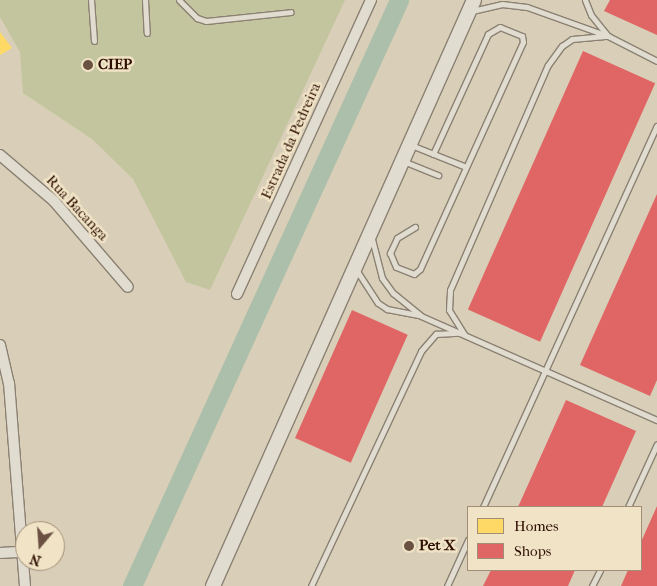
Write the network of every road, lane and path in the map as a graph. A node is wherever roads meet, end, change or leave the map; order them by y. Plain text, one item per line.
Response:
1 (91, 0) edge
2 (144, 0) edge
3 (179, 0) edge
4 (371, 0) edge
5 (585, 0) edge
6 (471, 6) edge
7 (291, 12) dead end
8 (148, 33) dead end
9 (608, 36) junction
10 (94, 41) dead end
11 (657, 61) edge
12 (657, 126) edge
13 (411, 145) junction
14 (433, 154) junction
15 (0, 155) edge
16 (403, 161) junction
17 (466, 167) junction
18 (438, 174) dead end
19 (415, 227) dead end
20 (371, 234) junction
21 (355, 269) junction
22 (128, 287) dead end
23 (238, 294) dead end
24 (422, 316) junction
25 (464, 334) junction
26 (0, 345) edge
27 (548, 370) junction
28 (657, 420) edge
29 (657, 444) edge
30 (484, 506) edge
31 (628, 506) edge
32 (20, 521) edge
33 (467, 542) edge
34 (15, 552) edge
35 (0, 553) edge
36 (24, 571) edge
37 (600, 571) edge
38 (25, 586) edge
39 (213, 586) edge
40 (311, 586) edge
41 (447, 586) edge
42 (592, 586) edge

1 - 10 lane
2 - 8 lane
3 - 7 lane
4 - 23 street, Estrada da Pedreira
5 - 9 lane
6 - 9 lane
6 - 13 street
9 - 11 lane
9 - 25 lane
12 - 27 lane
13 - 14 lane
13 - 16 street
14 - 17 lane
14 - 17 lane
15 - 22 street, Rua Bacanga
16 - 18 lane
16 - 20 street
17 - 19 lane
20 - 21 street
20 - 24 lane
21 - 24 lane
21 - 39 street
24 - 25 lane
25 - 27 lane
25 - 40 lane
26 - 32 street
27 - 28 lane
27 - 30 lane
29 - 31 lane
33 - 41 lane
34 - 35 street
36 - 38 street
37 - 42 lane

